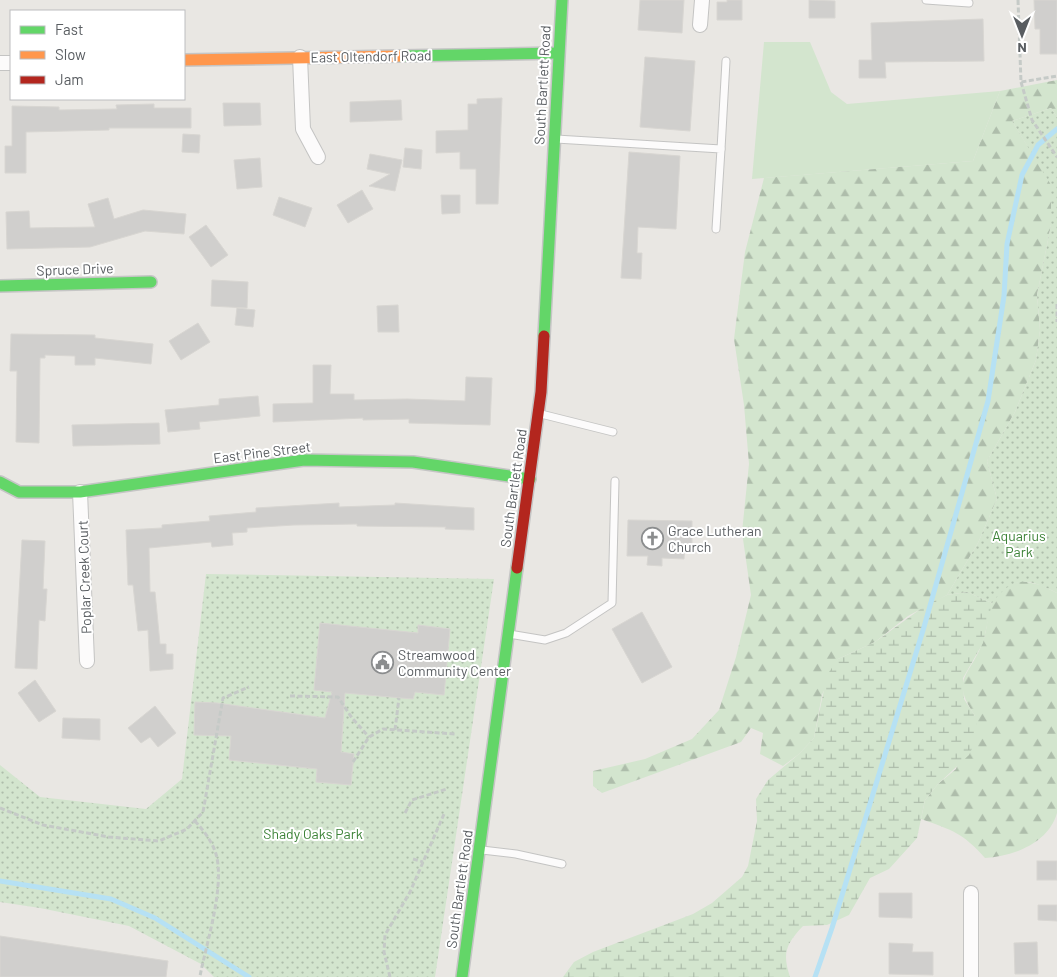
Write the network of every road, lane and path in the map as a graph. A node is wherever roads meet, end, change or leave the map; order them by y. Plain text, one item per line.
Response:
1 (562, 0) edge
2 (702, 0) edge
3 (926, 0) edge
4 (1018, 0) edge
5 (969, 3) dead end
6 (700, 25) dead end
7 (558, 53) junction
8 (300, 57) junction
9 (185, 60) edge
10 (726, 61) dead end
11 (1057, 76) edge
12 (1021, 82) junction
13 (553, 138) junction
14 (721, 149) junction
15 (318, 157) dead end
16 (1057, 157) edge
17 (716, 229) dead end
18 (151, 282) dead end
19 (0, 286) edge
20 (1057, 304) edge
21 (1057, 322) edge
22 (538, 413) junction
23 (613, 432) dead end
24 (530, 479) junction
25 (615, 481) dead end
26 (0, 482) edge
27 (80, 492) junction
28 (508, 634) junction
29 (87, 661) dead end
30 (250, 687) dead end
31 (290, 696) dead end
32 (399, 698) dead end
33 (395, 730) junction
34 (455, 734) dead end
35 (370, 737) junction
36 (353, 762) dead end
37 (447, 789) dead end
38 (0, 808) edge
39 (405, 813) dead end
40 (444, 814) dead end
41 (195, 821) junction
42 (479, 850) junction
43 (413, 859) dead end
44 (423, 862) junction
45 (562, 864) dead end
46 (971, 893) dead end
47 (200, 976) dead end
48 (390, 977) edge
49 (462, 977) edge
50 (971, 977) edge

1 - 7 street, South Bartlett Road
2 - 6 street
3 - 5 lane
4 - 12 path
7 - 8 street, East Oltendorf Road
7 - 13 street, South Bartlett Road
8 - 9 street, East Oltendorf Road
8 - 15 street
10 - 14 lane
11 - 12 path
12 - 16 path
13 - 14 lane
13 - 22 street, South Bartlett Road
14 - 17 lane
18 - 19 street, Spruce Drive
20 - 21 path
22 - 23 lane
22 - 24 street, South Bartlett Road
24 - 27 street, East Pine Street
24 - 28 street, South Bartlett Road
25 - 28 lane
26 - 27 street, East Pine Street
27 - 29 street, Poplar Creek Court
28 - 42 street, South Bartlett Road
30 - 41 path
31 - 35 path
32 - 33 path
33 - 34 path
33 - 35 path
35 - 36 path
37 - 39 path
38 - 41 path
40 - 44 path
41 - 47 path
42 - 45 lane
42 - 49 street, South Bartlett Road
43 - 44 path
44 - 48 path
46 - 50 street

